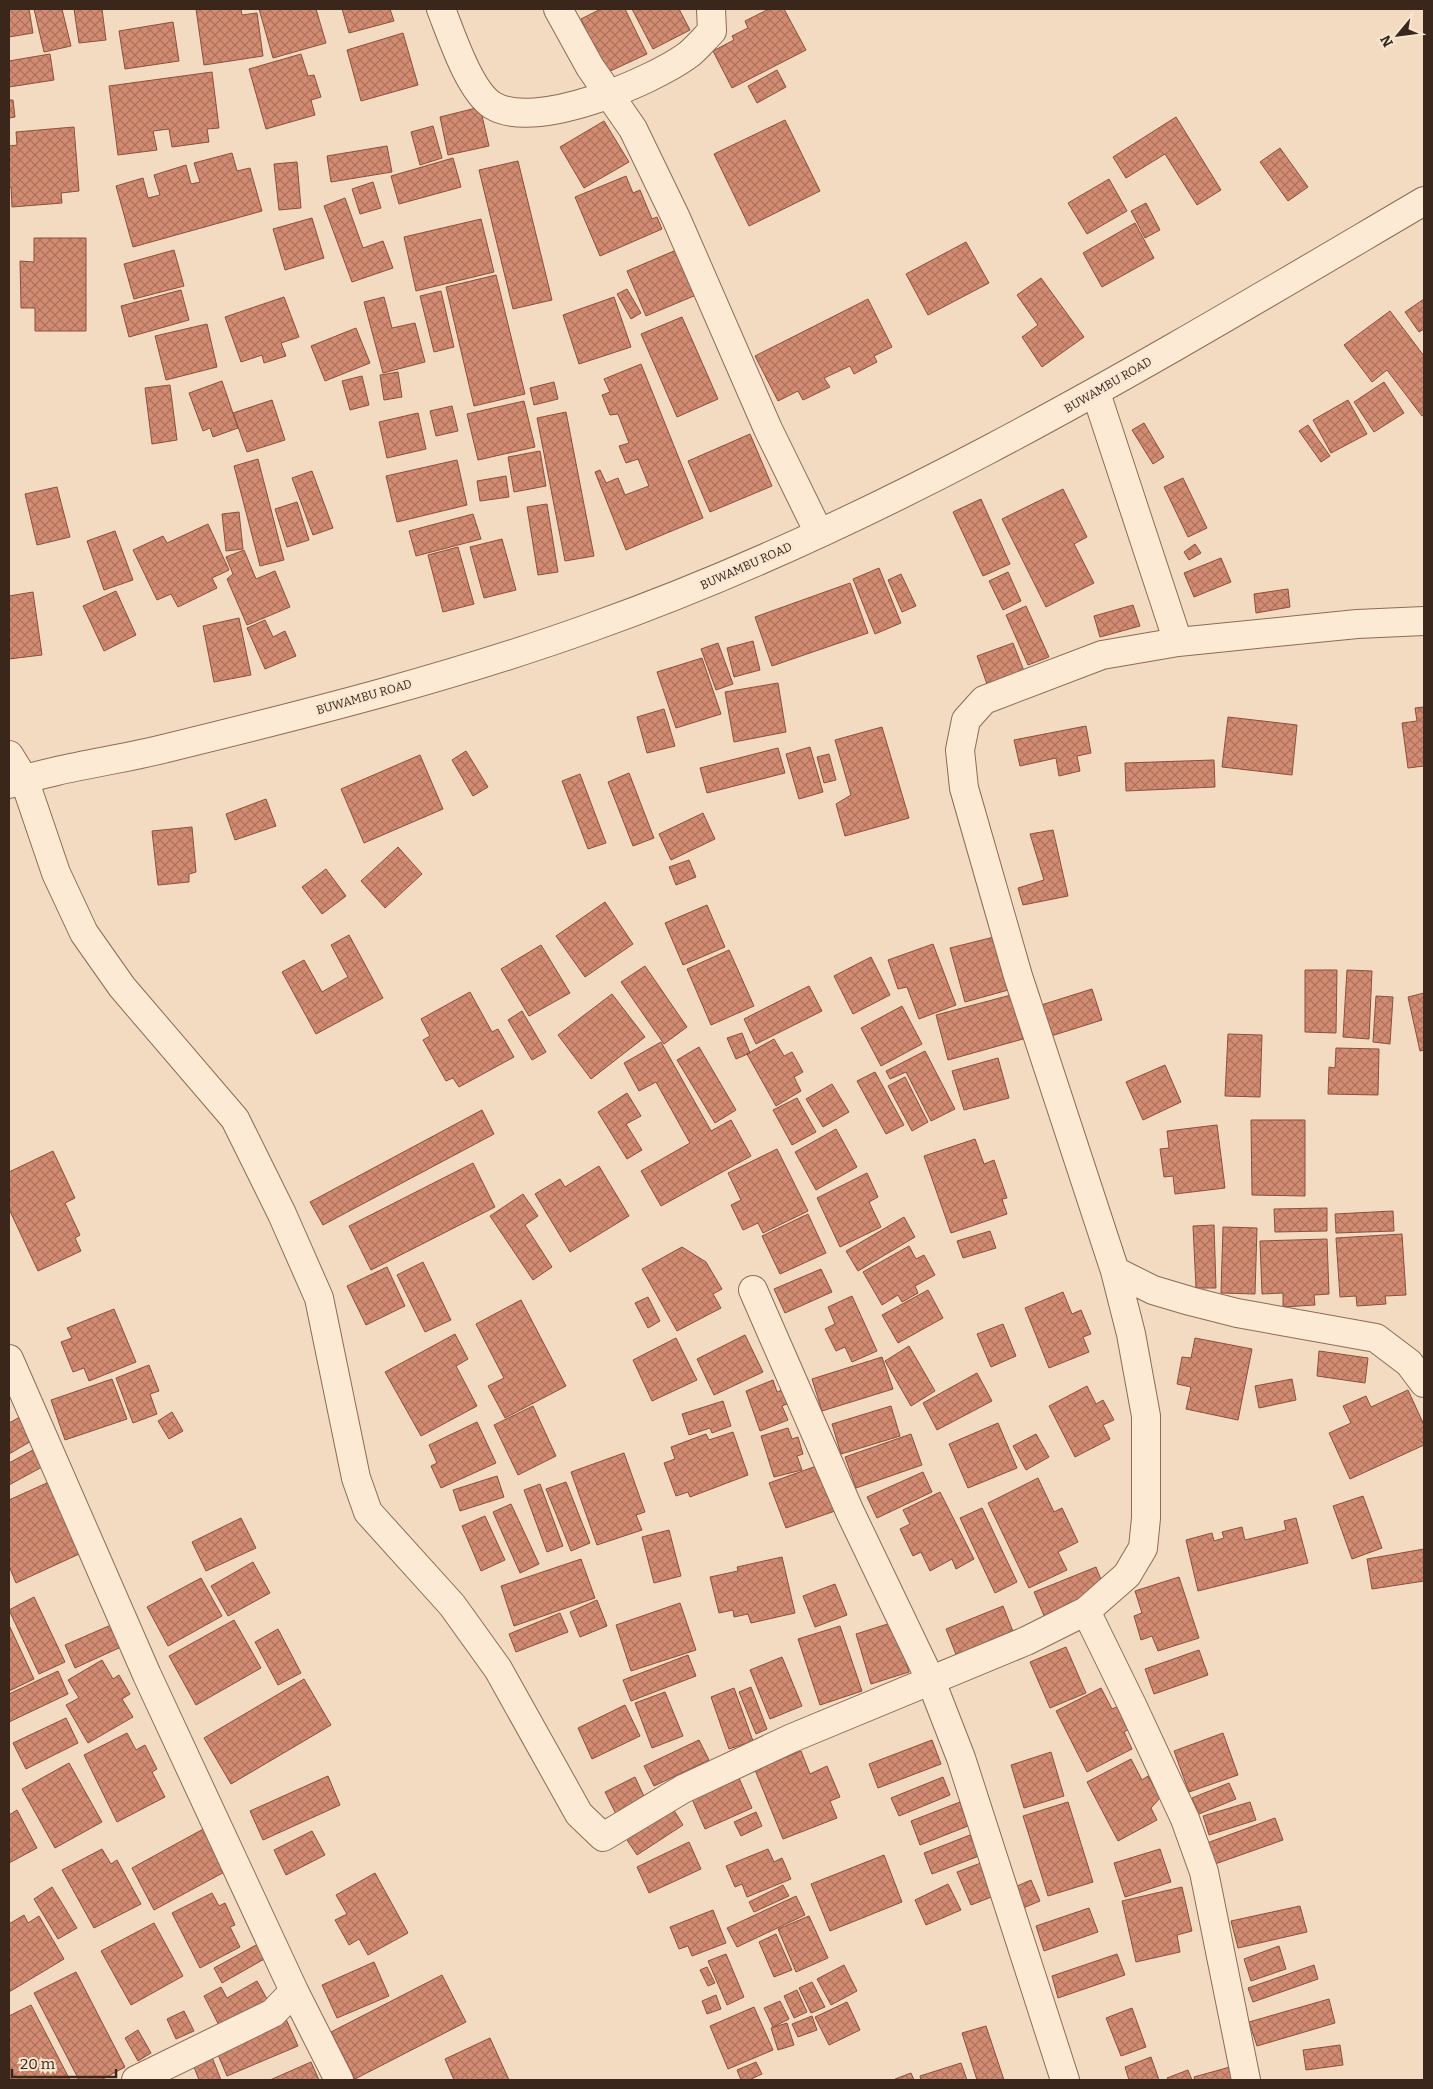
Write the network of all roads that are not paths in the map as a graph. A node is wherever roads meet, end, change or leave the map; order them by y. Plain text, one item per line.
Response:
1 (440, 9) edge
2 (558, 9) edge
3 (711, 9) edge
4 (610, 94) junction
5 (1424, 200) edge
6 (1096, 393) junction
7 (819, 532) junction
8 (1424, 621) edge
9 (1178, 642) junction
10 (9, 755) edge
11 (17, 782) edge
12 (1115, 1271) junction
13 (753, 1290) dead end
14 (9, 1359) edge
15 (1424, 1382) edge
16 (1086, 1611) junction
17 (931, 1681) junction
18 (294, 1991) junction
19 (136, 2080) edge
20 (339, 2080) edge
21 (1065, 2080) edge
22 (1246, 2080) edge

1 - 4 street
2 - 4 street
3 - 4 street
4 - 7 street
5 - 6 street, BUWAMBU ROAD
6 - 7 street, BUWAMBU ROAD
6 - 9 street
7 - 11 street, BUWAMBU ROAD
8 - 9 street
9 - 12 street
10 - 11 street
11 - 17 street
12 - 15 street
12 - 16 street
13 - 17 street
14 - 18 street
16 - 17 street
16 - 22 street
17 - 21 street
18 - 19 street
18 - 20 street

